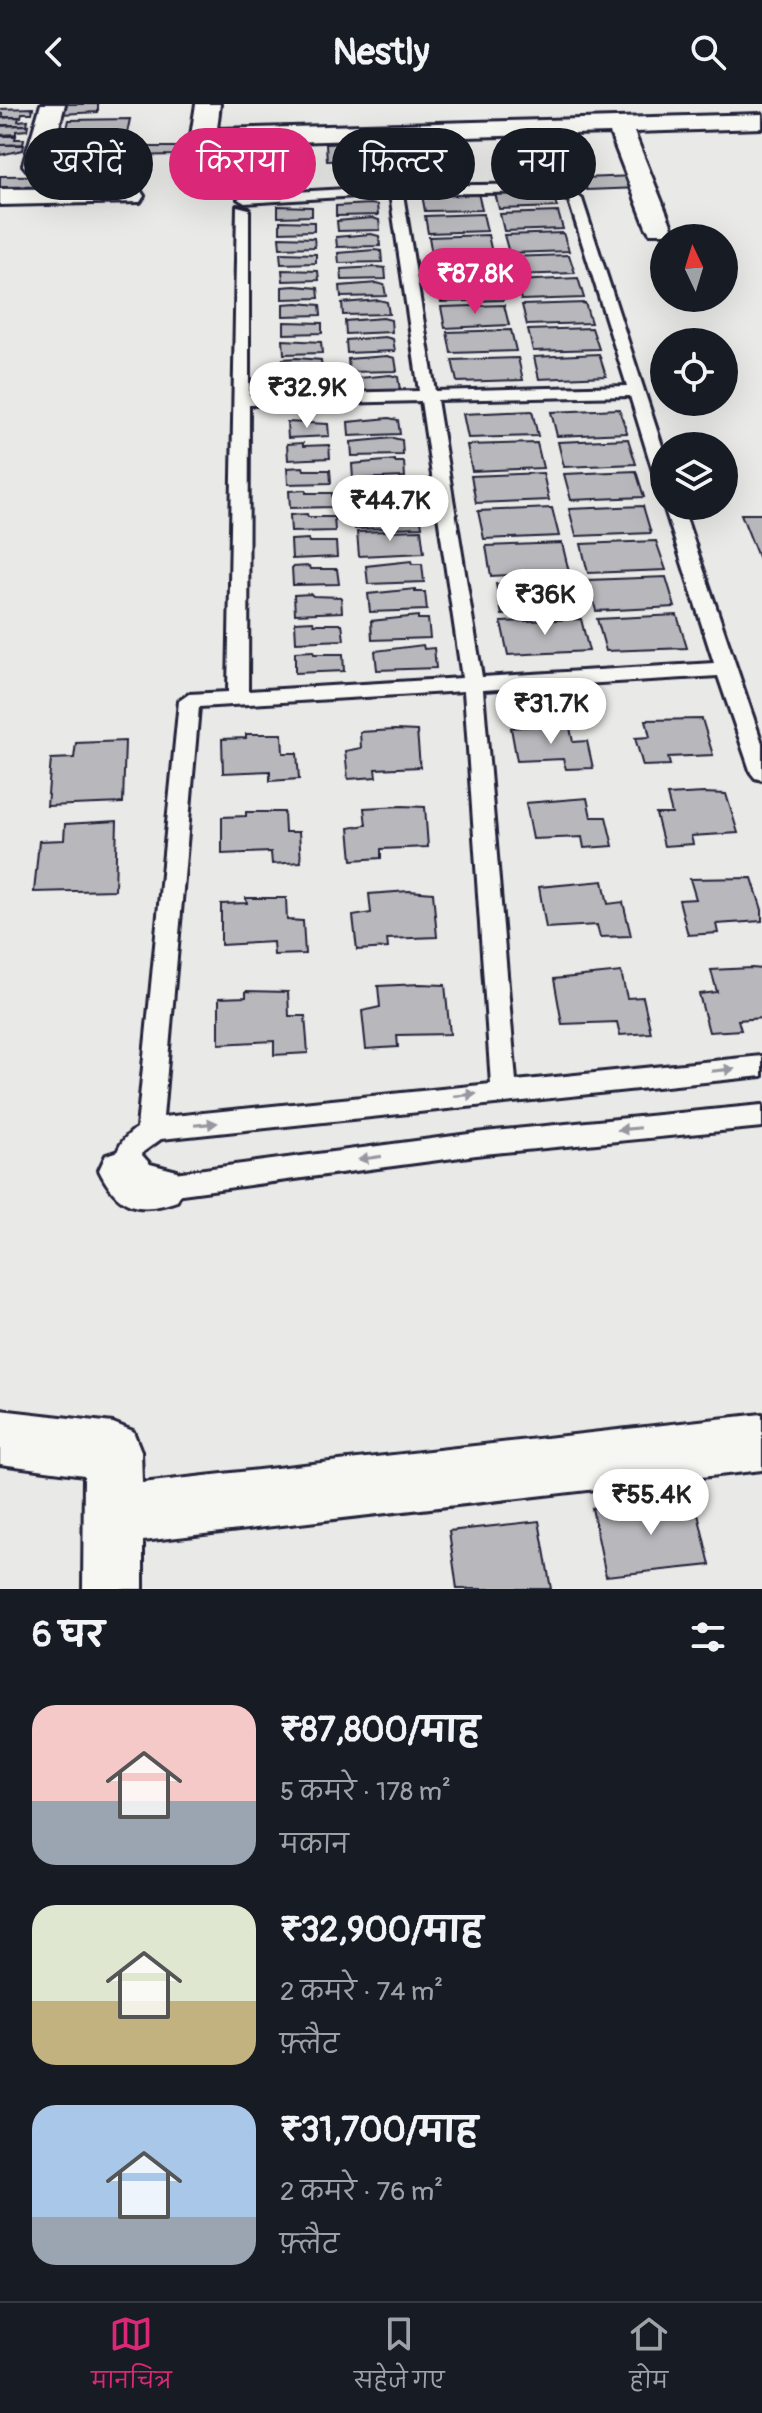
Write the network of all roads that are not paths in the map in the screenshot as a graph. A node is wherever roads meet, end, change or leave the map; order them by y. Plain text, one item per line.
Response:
1 (53, 104) edge
2 (208, 104) edge
3 (651, 115) edge
4 (762, 121) edge
5 (620, 127) junction
6 (46, 128) edge
7 (204, 128) edge
8 (316, 134) edge
9 (475, 189) edge
10 (332, 196) edge
11 (0, 197) edge
12 (24, 197) edge
13 (397, 200) edge
14 (658, 224) edge
15 (635, 391) junction
16 (427, 397) junction
17 (240, 400) junction
18 (650, 436) edge
19 (678, 520) edge
20 (726, 669) junction
21 (473, 684) junction
22 (238, 698) junction
23 (762, 773) edge
24 (762, 1066) edge
25 (504, 1091) junction
26 (762, 1116) edge
27 (144, 1163) junction
28 (0, 1437) edge
29 (762, 1442) edge
30 (113, 1515) junction
31 (113, 1589) edge

1 - 6 street
2 - 7 street
3 - 4 street
3 - 5 street
5 - 8 street
5 - 14 street
9 - 15 lane
10 - 17 lane
11 - 12 street
13 - 16 lane
15 - 16 lane
15 - 18 lane
16 - 17 lane
16 - 21 lane
17 - 22 lane
19 - 20 lane
20 - 21 lane
20 - 23 lane
21 - 22 lane
21 - 25 lane
22 - 27 lane
25 -> 24 lane
27 -> 25 lane
26 -> 27 lane
28 - 30 street
29 - 30 street
30 - 31 street

